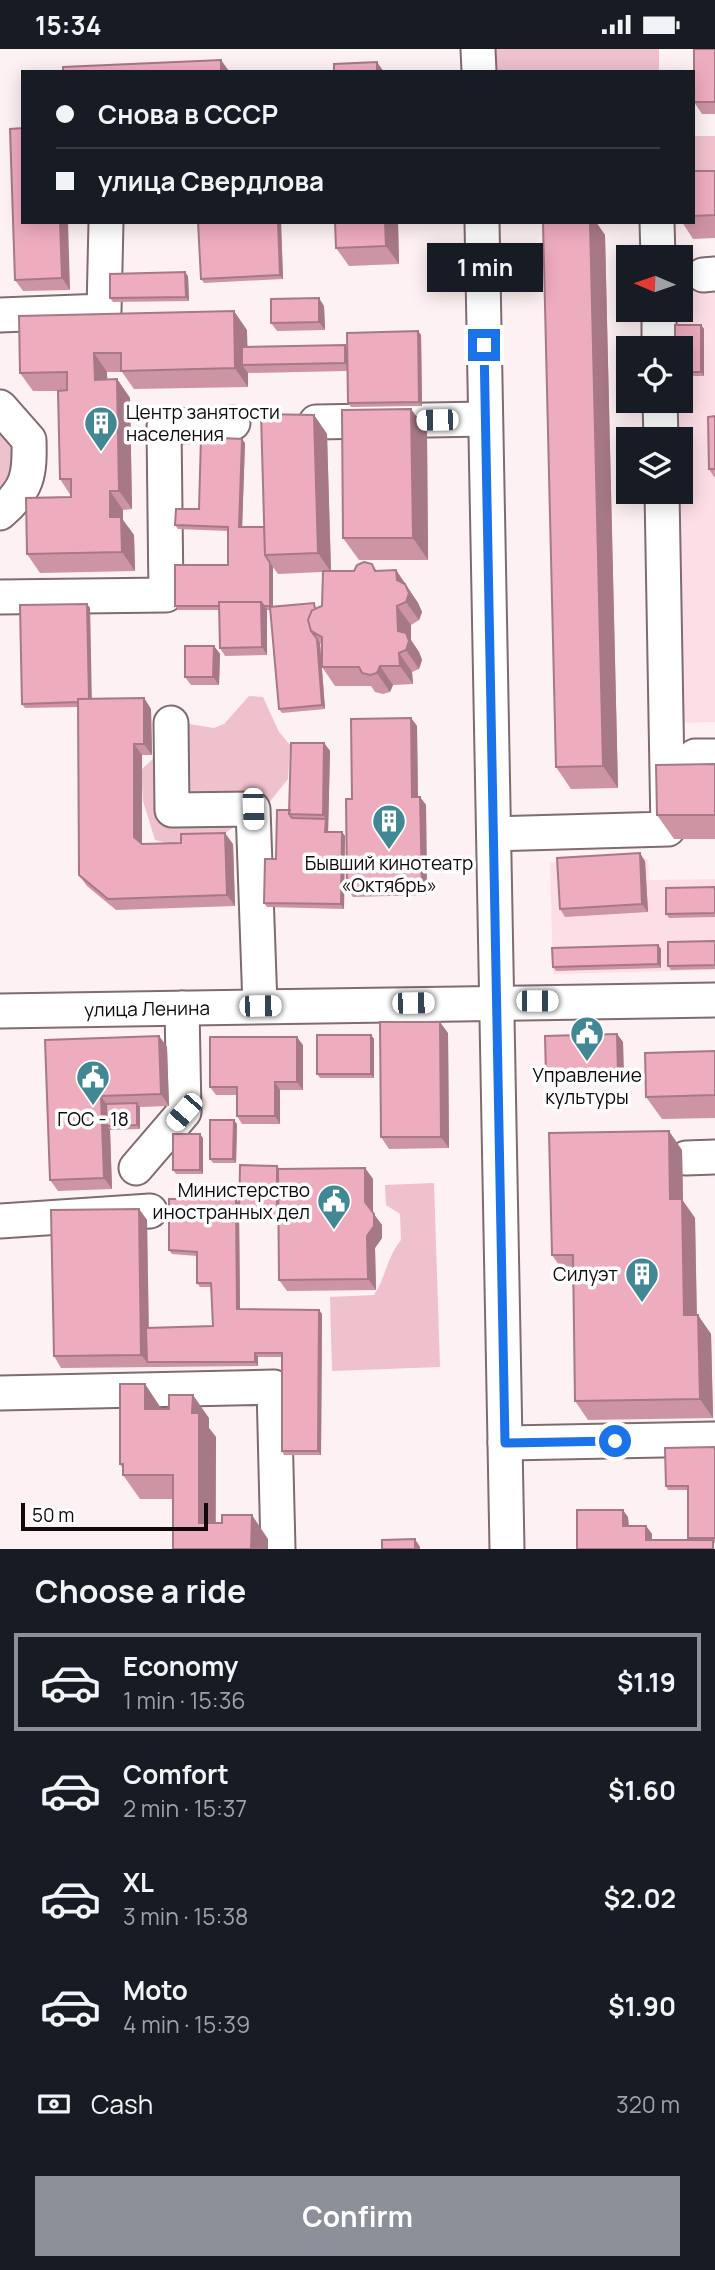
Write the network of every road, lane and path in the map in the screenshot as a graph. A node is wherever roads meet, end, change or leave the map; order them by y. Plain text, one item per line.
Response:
1 (478, 49) edge
2 (479, 70) edge
3 (106, 224) edge
4 (482, 224) edge
5 (657, 224) edge
6 (658, 245) edge
7 (0, 315) edge
8 (0, 407) edge
9 (485, 419) junction
10 (316, 422) edge
11 (233, 423) dead end
12 (662, 504) edge
13 (0, 513) edge
14 (0, 597) edge
15 (171, 723) dead end
16 (494, 834) junction
17 (715, 1000) edge
18 (497, 1002) junction
19 (260, 1006) junction
20 (182, 1008) junction
21 (0, 1011) edge
22 (136, 1168) dead end
23 (150, 1211) dead end
24 (0, 1221) edge
25 (0, 1393) edge
26 (715, 1439) edge
27 (505, 1443) junction
28 (278, 1549) edge
29 (507, 1549) edge

1 - 2 street
3 - 7 street
4 - 9 street
5 - 6 street
8 - 13 street
9 - 10 street
9 - 16 street
11 - 14 street
12 - 16 street
15 - 19 street
16 - 18 street
17 - 18 street, улица Ленина
18 - 19 street, улица Ленина
18 - 27 street
19 - 20 street, улица Ленина
20 - 21 street, улица Ленина
20 - 22 street
23 - 24 street
25 - 28 street
26 - 27 street
27 - 29 street

